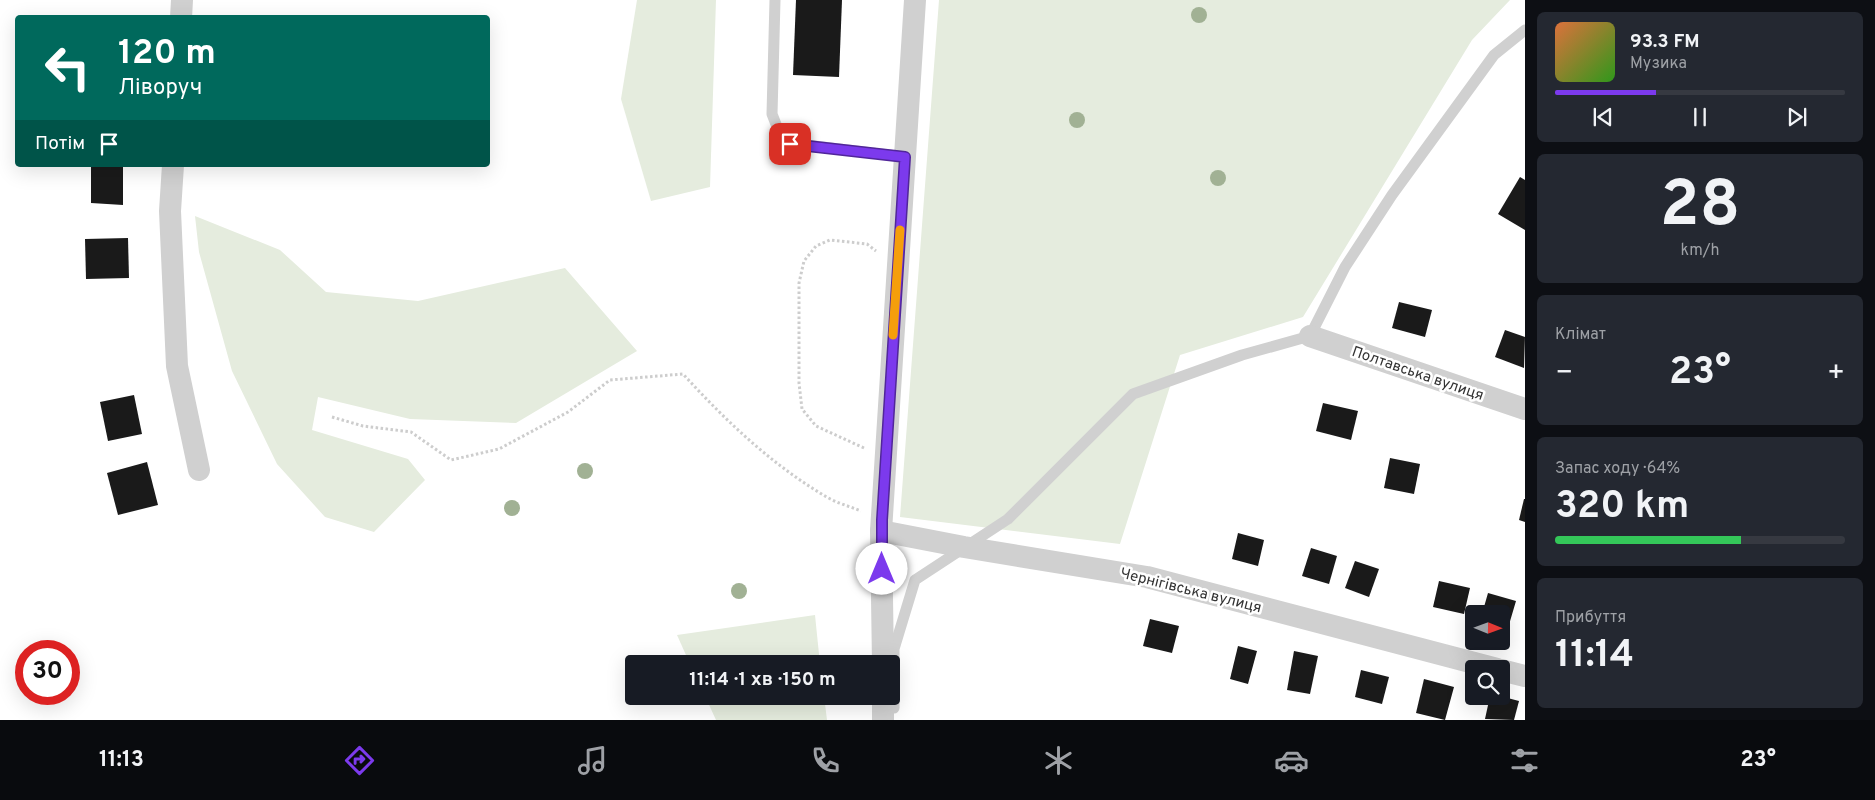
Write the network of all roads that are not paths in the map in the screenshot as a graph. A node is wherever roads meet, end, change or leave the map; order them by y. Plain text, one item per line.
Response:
1 (182, 0) edge
2 (775, 0) edge
3 (915, 0) edge
4 (181, 15) edge
5 (1525, 30) edge
6 (905, 157) junction
7 (173, 167) edge
8 (1310, 336) junction
9 (1525, 409) edge
10 (199, 470) dead end
11 (882, 525) junction
12 (964, 547) junction
13 (882, 655) edge
14 (1465, 660) edge
15 (1510, 672) edge
16 (1525, 676) edge
17 (883, 705) edge
18 (883, 720) edge
19 (894, 720) edge

1 - 4 street
2 - 6 lane
3 - 6 street
5 - 8 lane
6 - 11 street
7 - 10 street
8 - 9 street, Полтавська вулиця
8 - 12 lane
11 - 12 street, Чернігівська вулиця
11 - 13 street
12 - 14 street, Чернігівська вулиця
12 - 19 lane
15 - 16 street
17 - 18 street

